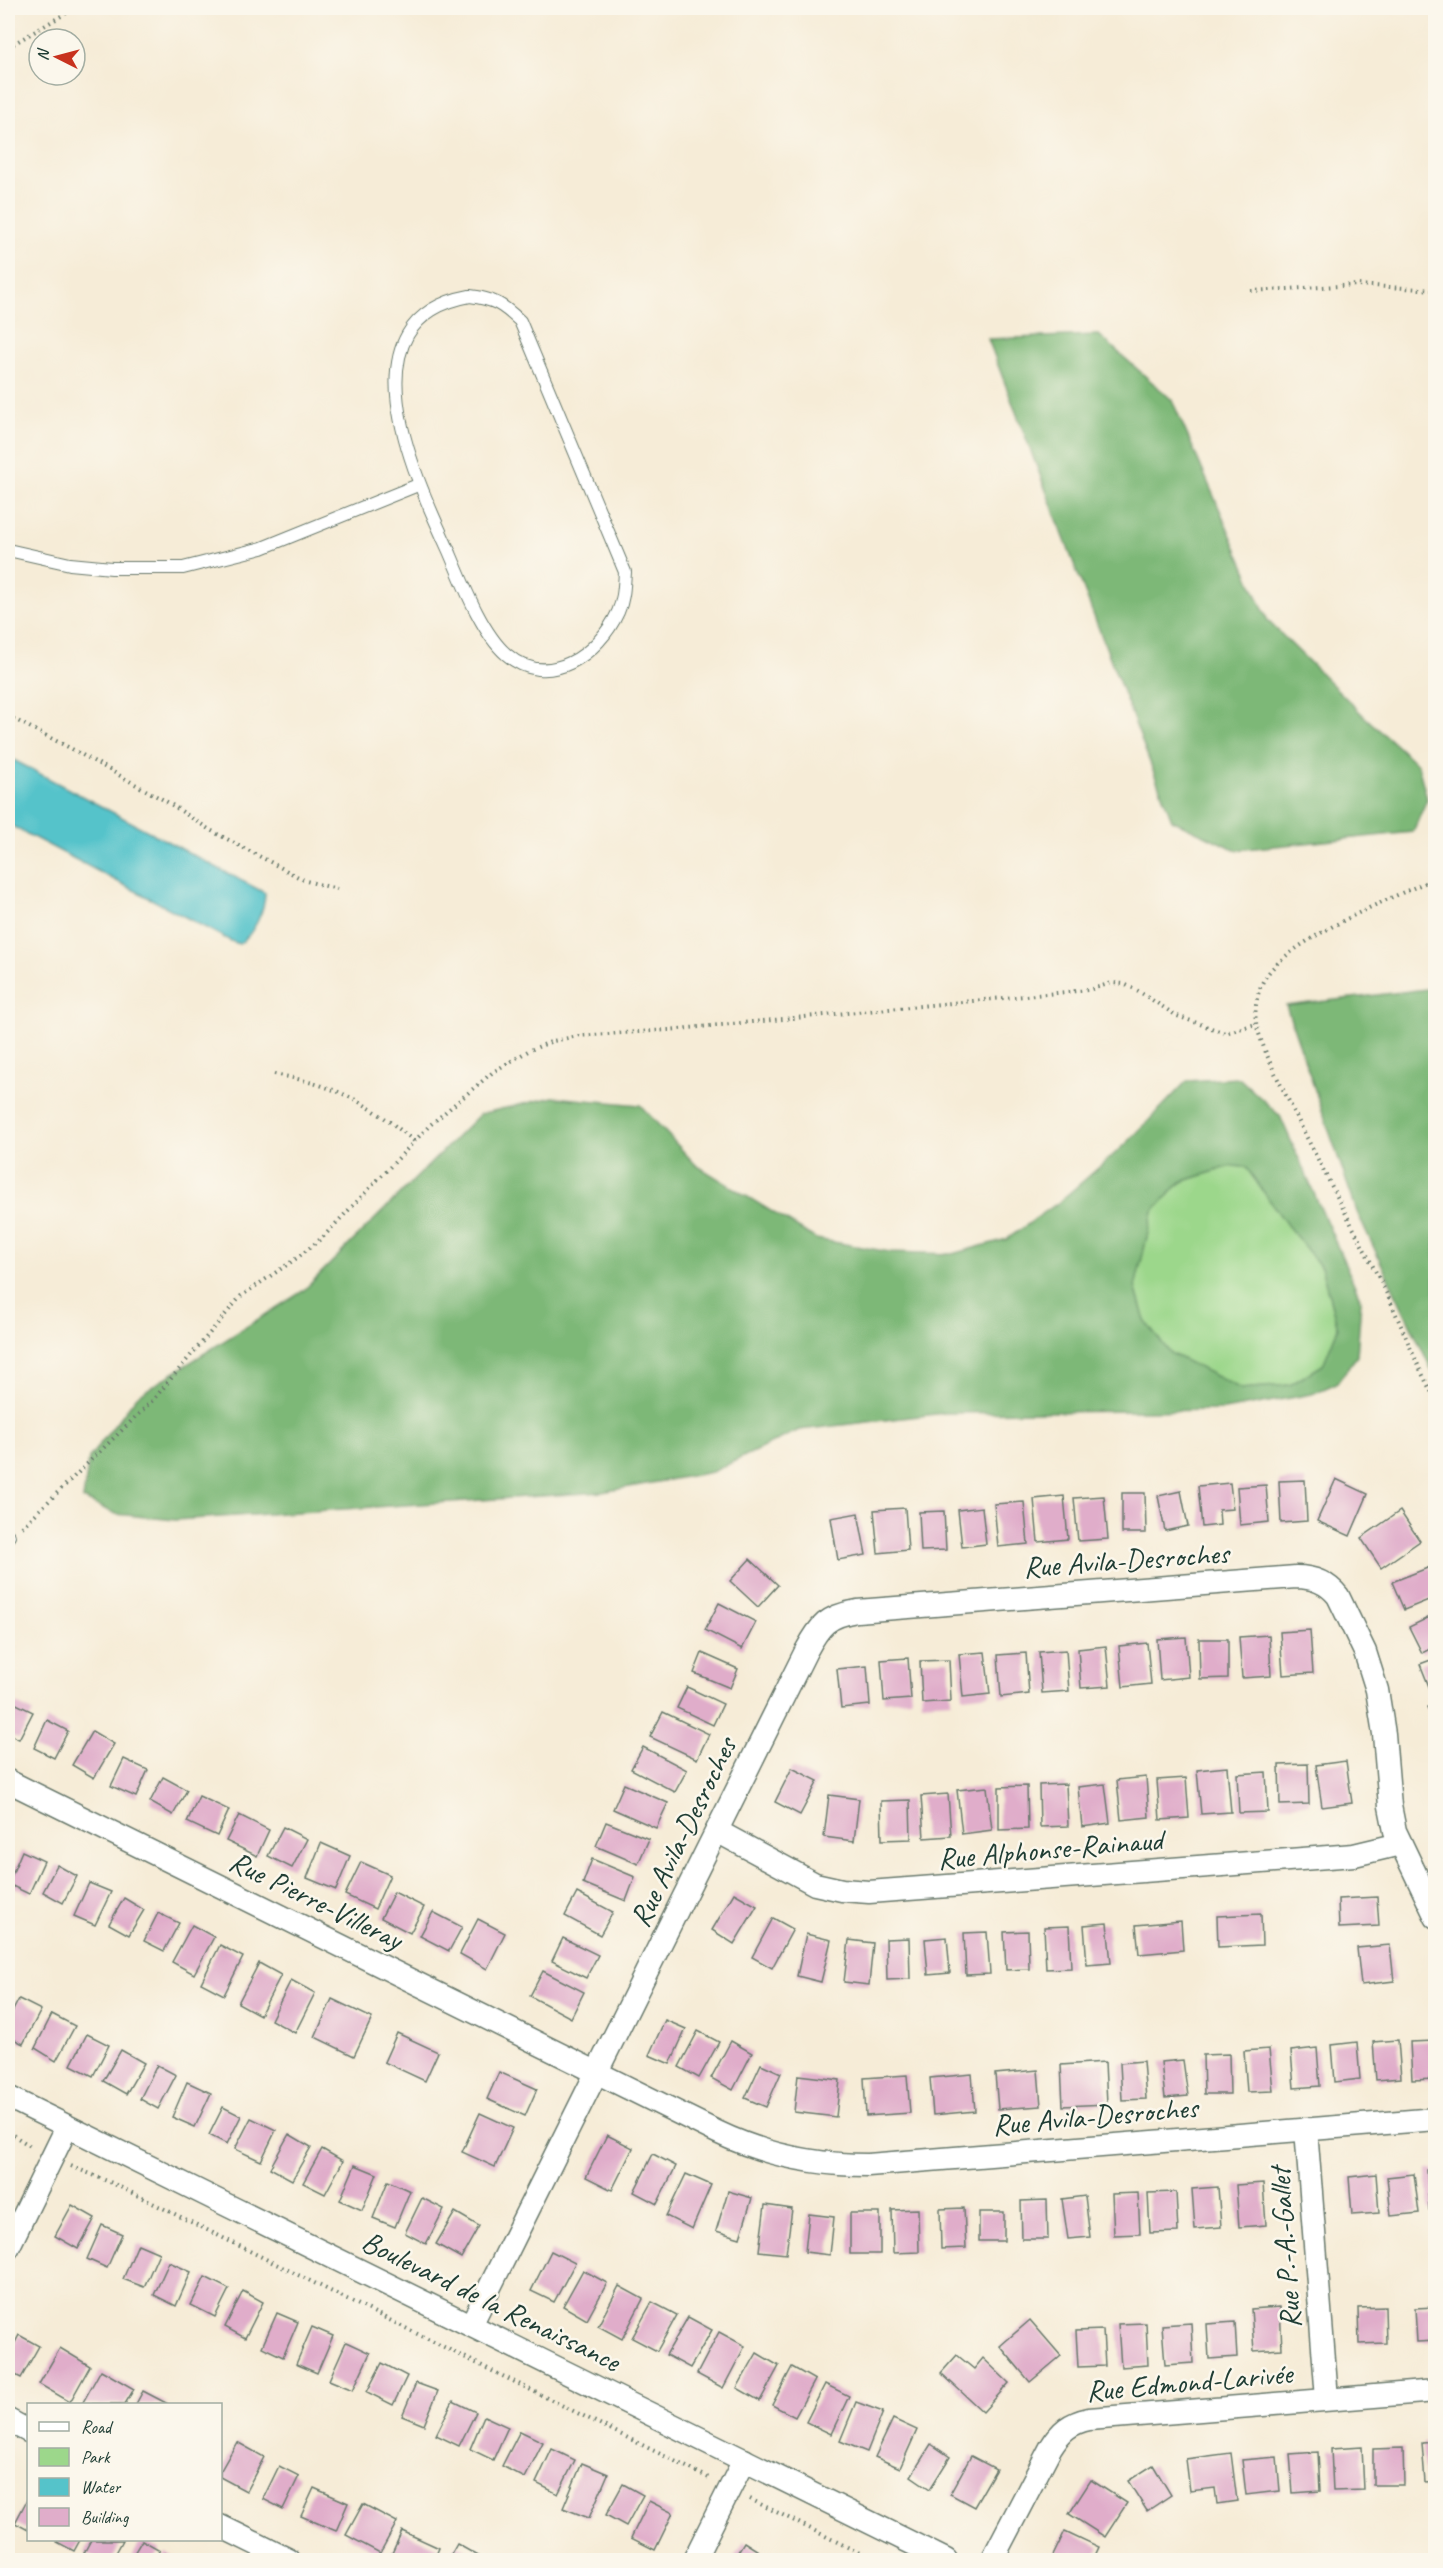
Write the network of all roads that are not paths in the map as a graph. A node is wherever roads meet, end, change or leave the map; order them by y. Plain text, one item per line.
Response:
1 (418, 485) junction
2 (8, 550) edge
3 (8, 1781) edge
4 (717, 1831) junction
5 (1400, 1844) junction
6 (1436, 1917) edge
7 (597, 2073) junction
8 (8, 2097) edge
9 (1436, 2119) edge
10 (67, 2127) junction
11 (1306, 2129) junction
12 (8, 2248) edge
13 (471, 2325) junction
14 (1436, 2391) edge
15 (1327, 2399) junction
16 (8, 2420) edge
17 (27, 2430) edge
18 (744, 2460) junction
19 (222, 2527) edge
20 (289, 2560) edge
21 (694, 2560) edge
22 (946, 2560) edge
23 (992, 2560) edge

1 - 1 lane
1 - 2 lane
3 - 7 street, Rue Pierre-Villeray
4 - 5 street, Rue Alphonse-Rainaud
4 - 5 street, Rue Avila-Desroches
4 - 7 street, Rue Avila-Desroches
5 - 6 street, Rue Avila-Desroches
7 - 11 street, Rue Avila-Desroches
7 - 13 street
8 - 10 street, Boulevard de la Renaissance
9 - 11 street, Rue Avila-Desroches
10 - 12 street
10 - 13 street, Boulevard de la Renaissance
11 - 15 street, Rue P.-A.-Gallet
13 - 18 street, Boulevard de la Renaissance
14 - 15 street, Rue Edmond-Larivée
15 - 23 street, Rue Edmond-Larivée
16 - 17 street
18 - 21 street
18 - 22 street, Boulevard de la Renaissance
19 - 20 street

